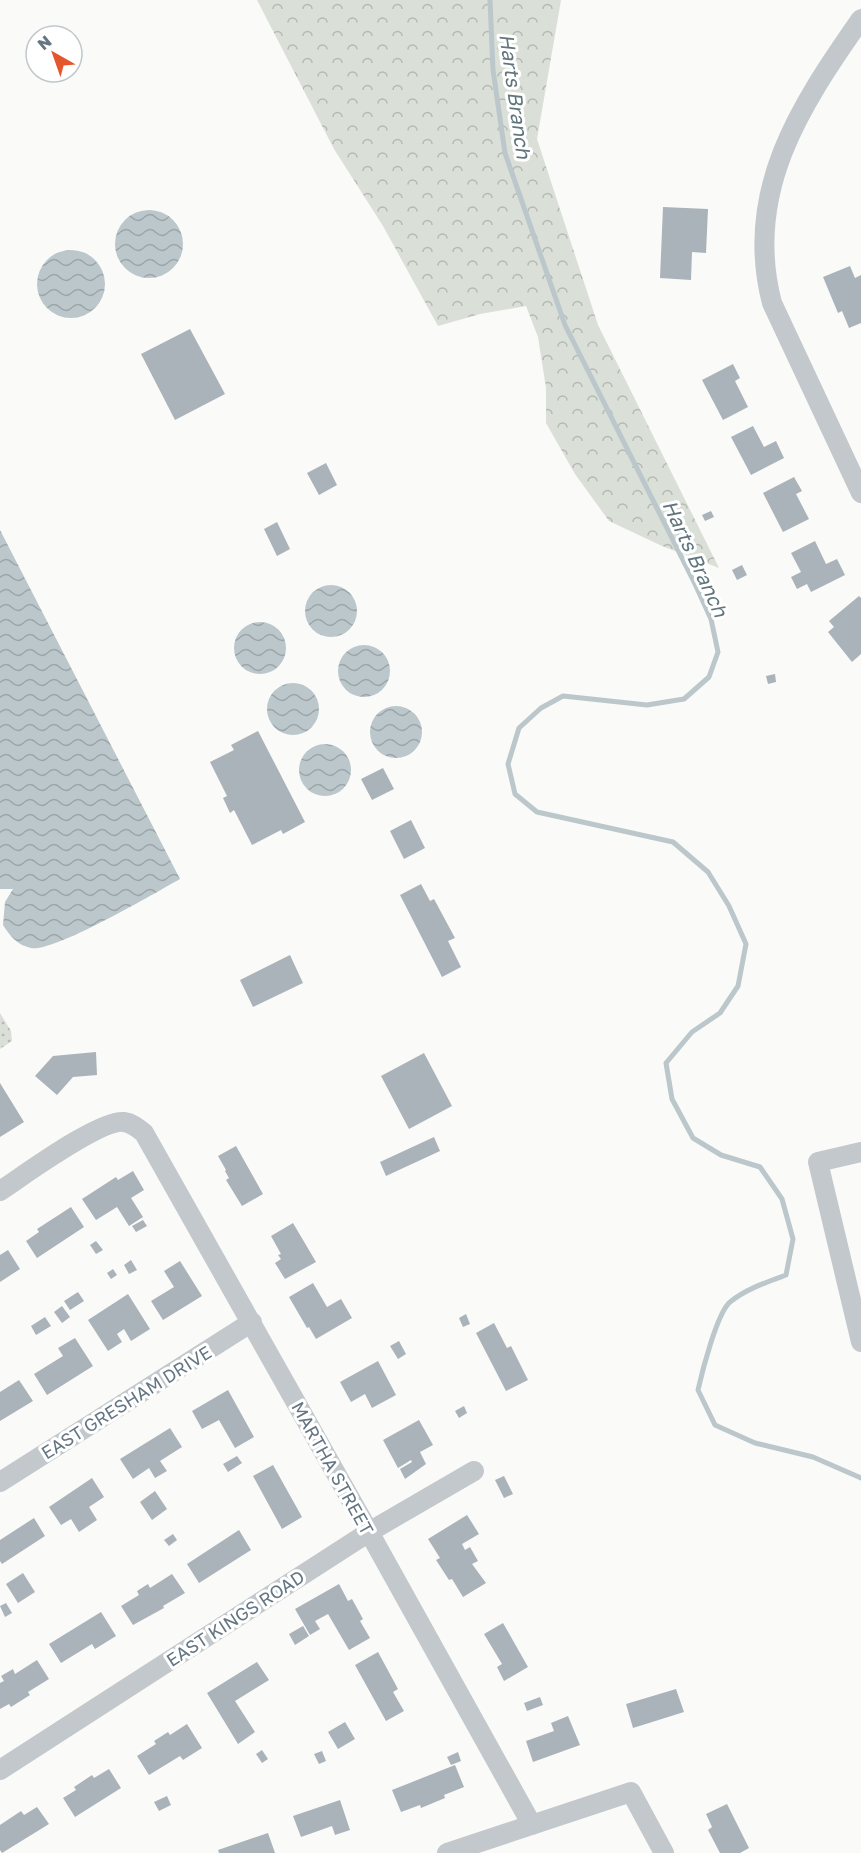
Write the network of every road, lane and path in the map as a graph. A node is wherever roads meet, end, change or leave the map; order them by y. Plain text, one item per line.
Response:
1 (861, 19) edge
2 (861, 493) edge
3 (861, 1152) edge
4 (0, 1191) edge
5 (252, 1322) junction
6 (861, 1342) edge
7 (474, 1471) dead end
8 (0, 1482) edge
9 (369, 1532) junction
10 (0, 1770) edge
11 (532, 1825) junction
12 (447, 1853) edge
13 (664, 1853) edge

1 - 2 street
3 - 6 street
4 - 5 street, MARTHA STREET
5 - 8 street, EAST GRESHAM DRIVE
5 - 9 street, MARTHA STREET
7 - 9 street, EAST KINGS ROAD
9 - 10 street, EAST KINGS ROAD
9 - 11 street, MARTHA STREET
11 - 12 street
11 - 13 street

